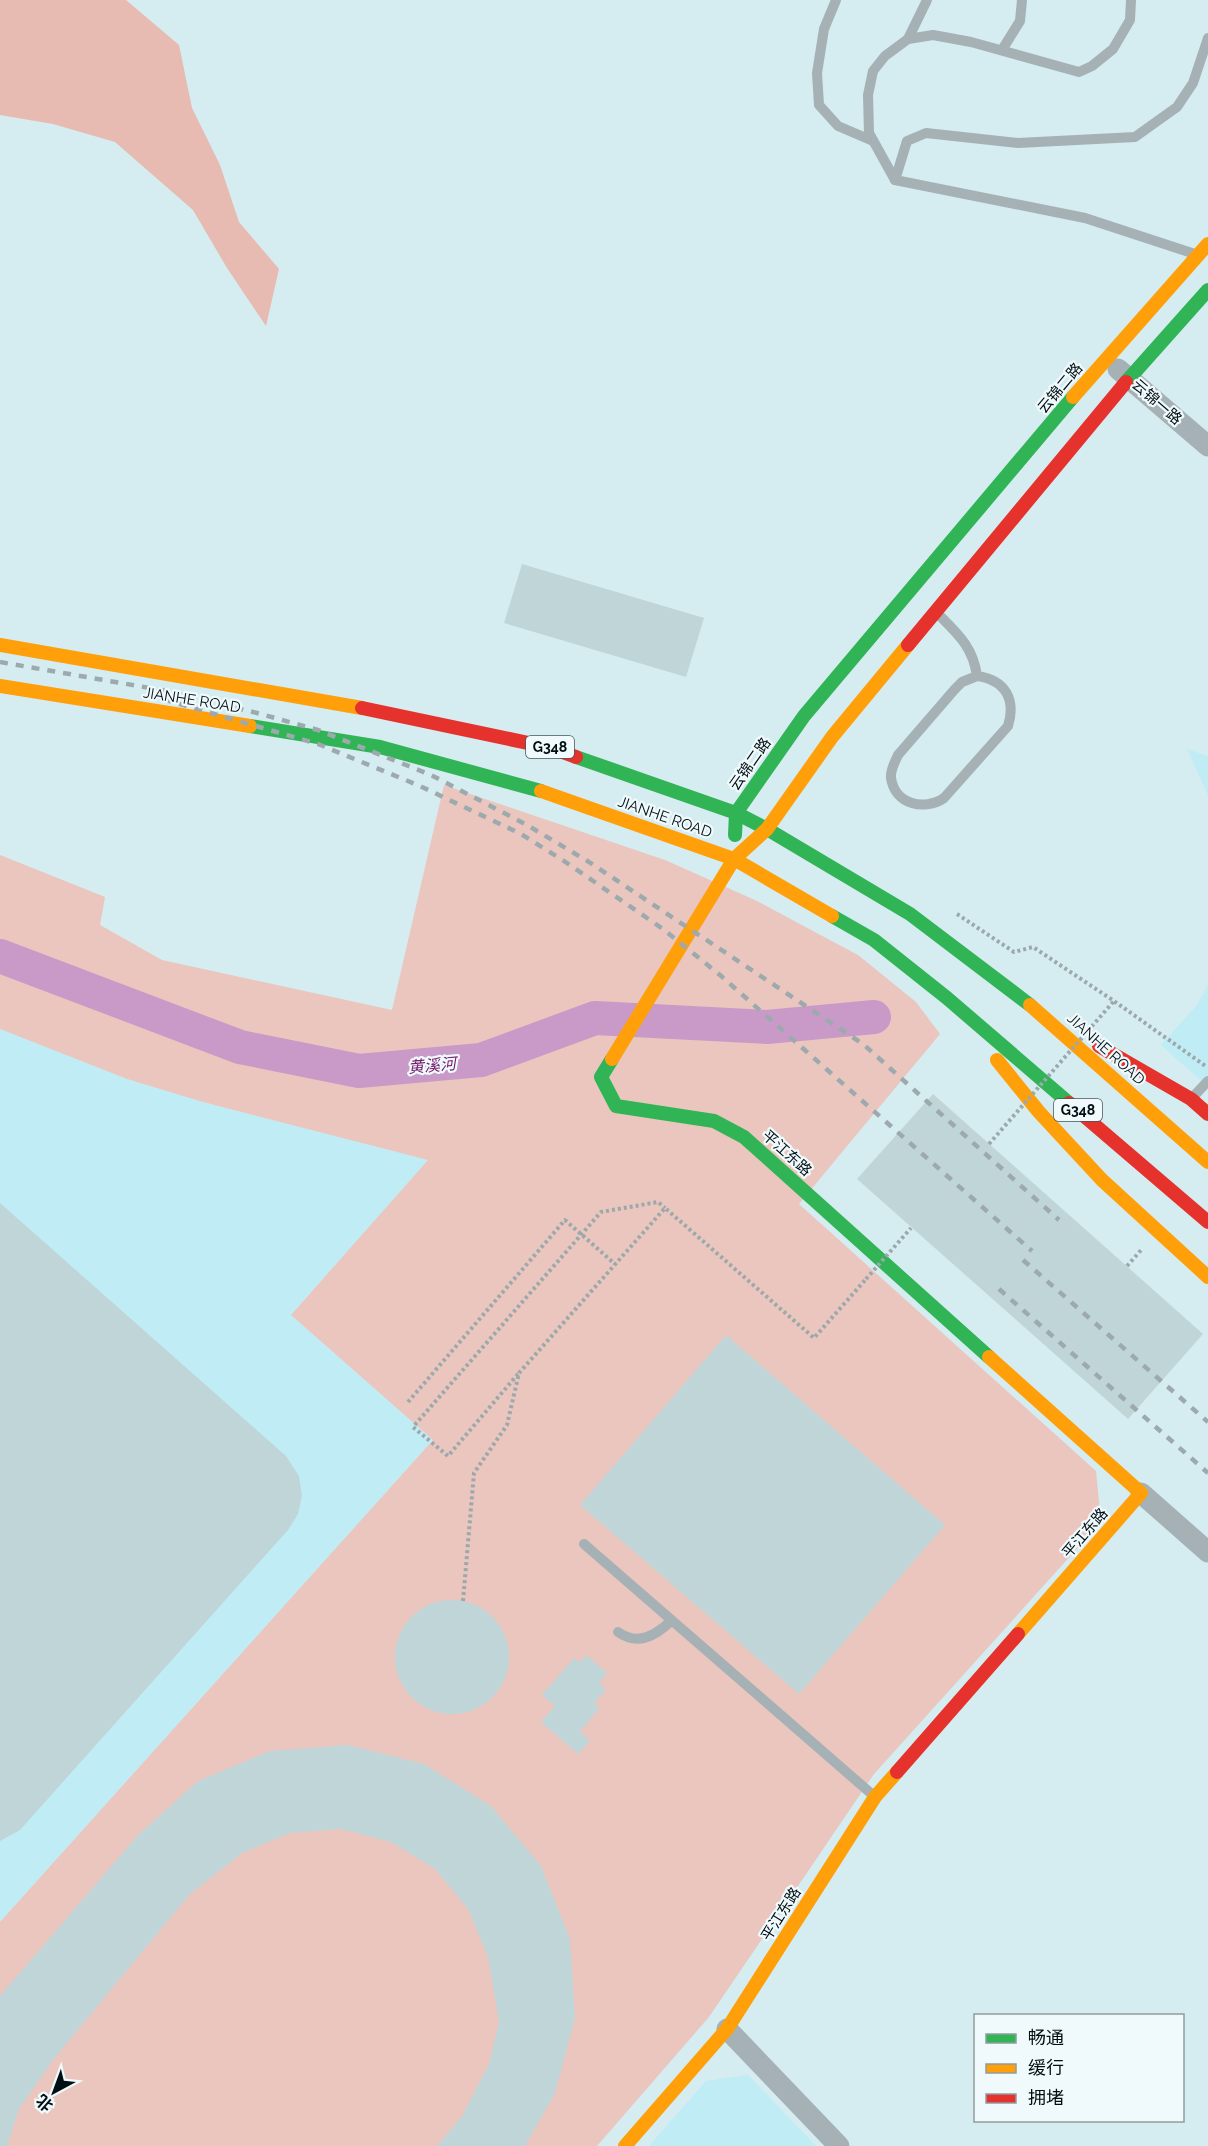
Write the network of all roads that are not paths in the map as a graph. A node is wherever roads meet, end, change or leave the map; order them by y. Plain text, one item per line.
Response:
1 (836, 0) edge
2 (927, 0) edge
3 (1022, 0) edge
4 (1131, 0) edge
5 (1208, 38) edge
6 (908, 39) junction
7 (1002, 50) junction
8 (873, 141) junction
9 (895, 180) junction
10 (1208, 244) edge
11 (1198, 255) junction
12 (1208, 290) edge
13 (1106, 358) junction
14 (1129, 378) junction
15 (1208, 446) edge
16 (936, 612) junction
17 (0, 645) edge
18 (977, 676) junction
19 (0, 686) edge
20 (736, 813) junction
21 (767, 829) junction
22 (734, 859) junction
23 (947, 998) junction
24 (1038, 1011) junction
25 (1208, 1081) edge
26 (1191, 1099) junction
27 (1208, 1114) edge
28 (1208, 1162) edge
29 (1208, 1222) edge
30 (1208, 1277) edge
31 (1141, 1494) junction
32 (584, 1544) dead end
33 (1208, 1552) edge
34 (671, 1621) junction
35 (618, 1632) dead end
36 (875, 1797) junction
37 (727, 2029) junction
38 (626, 2146) edge
39 (839, 2146) edge

1 - 8 lane
2 - 6 lane
3 - 7 lane
4 - 7 lane
5 - 9 lane
6 - 7 lane
6 - 8 lane
8 - 9 lane
9 - 11 lane
10 - 11 main road, 云锦二路
11 - 13 main road, 云锦二路
12 - 14 main road
13 - 14 street, 云锦一路
13 - 20 main road, 云锦二路
14 - 15 street, 云锦一路
14 - 16 main road
16 - 18 lane
16 - 21 main road
17 - 20 main road, JIANHE ROAD / G348
18 - 18 lane
19 - 22 main road, JIANHE ROAD / G348
20 - 21 main road, JIANHE ROAD / G348
20 - 22 main road, 云锦二路
21 - 22 main road
21 - 24 main road, JIANHE ROAD / G348
22 - 23 main road, JIANHE ROAD / G348
22 - 31 main road, 平江东路
23 - 29 main road, JIANHE ROAD / G348
23 - 30 main road
24 - 26 main road
24 - 28 main road, JIANHE ROAD / G348
25 - 26 lane
26 - 27 main road
31 - 33 street
31 - 36 main road, 平江东路
32 - 34 lane
34 - 35 lane
34 - 36 lane
36 - 37 main road, 平江东路
37 - 38 main road, 平江东路
37 - 39 street

